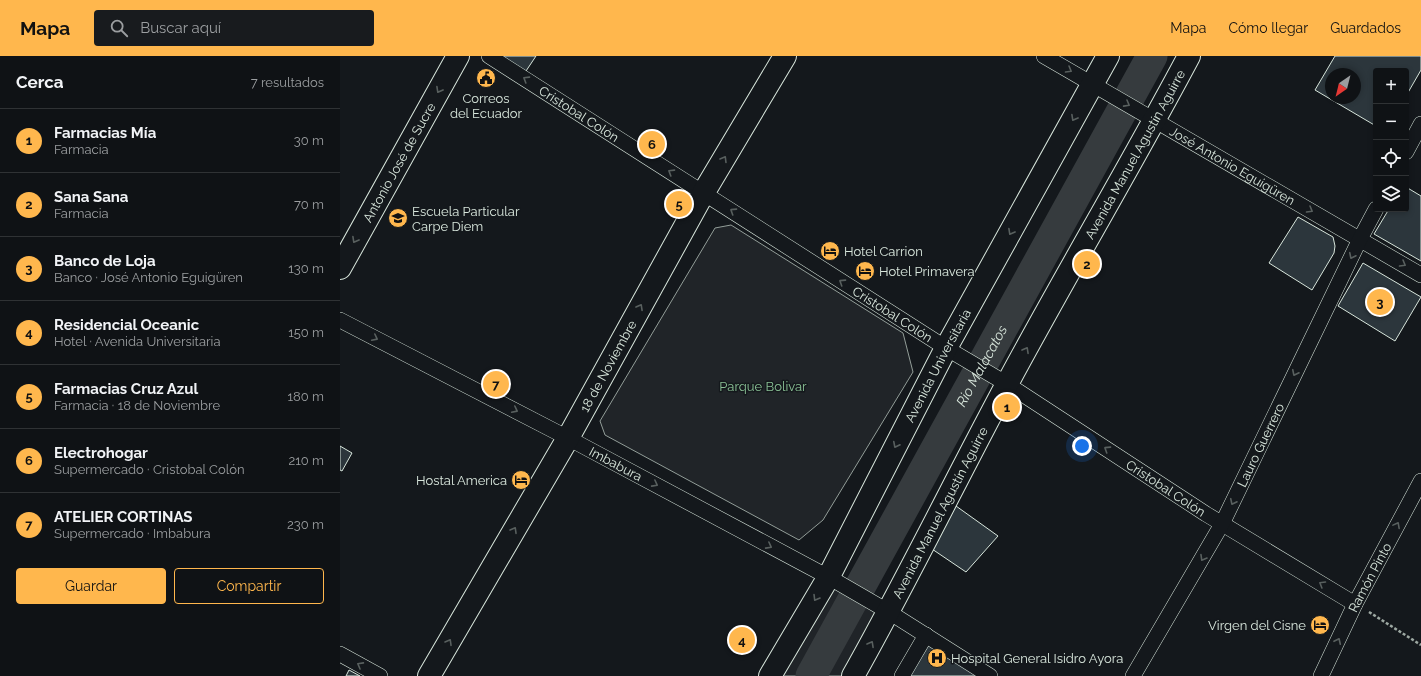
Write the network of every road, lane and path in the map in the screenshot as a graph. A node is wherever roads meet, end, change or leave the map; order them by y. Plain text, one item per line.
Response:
1 (458, 56) edge
2 (490, 56) edge
3 (785, 56) edge
4 (1044, 56) edge
5 (1108, 56) edge
6 (1189, 56) edge
7 (1098, 87) junction
8 (1153, 118) junction
9 (1421, 124) edge
10 (1409, 146) edge
11 (704, 192) junction
12 (1374, 212) edge
13 (1360, 239) junction
14 (340, 268) edge
15 (1421, 275) edge
16 (340, 320) edge
17 (951, 351) junction
18 (1004, 383) junction
19 (568, 438) junction
20 (1421, 481) edge
21 (1222, 524) junction
22 (830, 578) junction
23 (1355, 604) junction
24 (887, 610) junction
25 (926, 635) junction
26 (1421, 645) edge
27 (340, 654) edge
28 (380, 676) edge
29 (429, 676) edge
30 (770, 676) edge
31 (853, 676) edge
32 (902, 676) edge
33 (990, 676) edge
34 (1133, 676) edge
35 (1321, 676) edge

1 -> 14 main road, Antonio José de Sucre
11 -> 2 street, Cristobal Colón
11 -> 3 main road, 18 de Noviembre
4 -> 7 street, José Antonio Eguigüren
5 - 7 main road, Avenida Universitaria
6 - 8 main road, Avenida Manuel Agustín Aguirre
7 -> 8 street, José Antonio Eguigüren
7 -> 17 main road, Avenida Universitaria
8 -> 13 street, José Antonio Eguigüren
18 -> 8 main road, Avenida Manuel Agustín Aguirre
9 - 10 street
17 -> 11 street, Cristobal Colón
19 -> 11 main road, 18 de Noviembre
12 - 13 street, Lauro Guerrero
13 -> 15 street, José Antonio Eguigüren
13 -> 21 street, Lauro Guerrero
16 -> 19 street, Imbabura
17 - 18 street, Cristobal Colón
17 -> 22 main road, Avenida Universitaria
21 -> 18 street, Cristobal Colón
18 - 24 main road, Avenida Manuel Agustín Aguirre
19 -> 22 street, Imbabura
29 -> 19 main road, 18 de Noviembre
23 -> 20 street, Ramón Pinto
23 -> 21 street, Cristobal Colón
21 -> 34 street, Lauro Guerrero
22 - 24 street, Imbabura
22 -> 30 main road, Avenida Universitaria
23 - 26 path
35 -> 23 street, Ramón Pinto
24 - 25 street, Imbabura
31 -> 24 main road, Avenida Manuel Agustín Aguirre
25 - 32 street
25 - 33 street, Imbabura
28 -> 27 street

